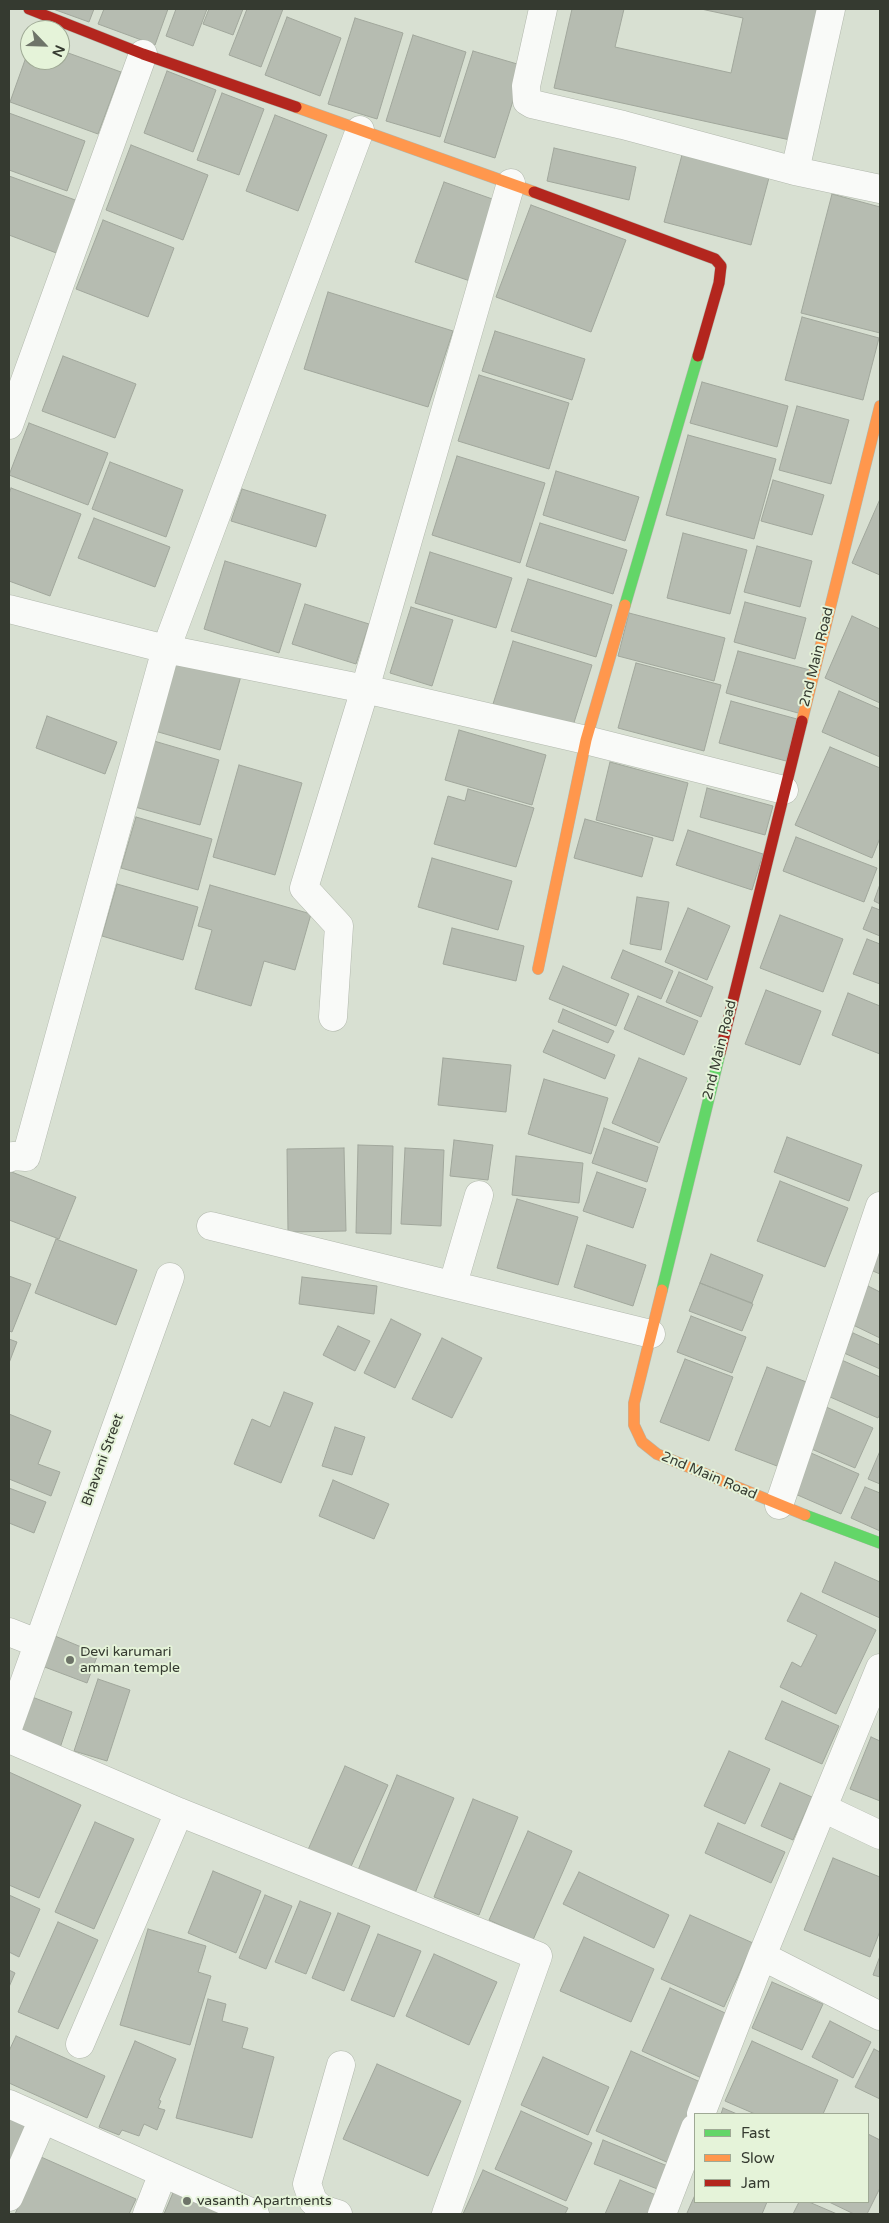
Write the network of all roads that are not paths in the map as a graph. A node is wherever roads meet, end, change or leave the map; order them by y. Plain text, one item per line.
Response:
1 (29, 9) edge
2 (543, 9) edge
3 (831, 9) edge
4 (143, 54) junction
5 (360, 130) junction
6 (795, 171) junction
7 (511, 184) junction
8 (880, 189) edge
9 (880, 406) edge
10 (9, 426) edge
11 (9, 609) edge
12 (166, 649) junction
13 (365, 689) junction
14 (586, 740) junction
15 (784, 790) junction
16 (538, 970) dead end
17 (333, 1017) dead end
18 (9, 1158) edge
19 (479, 1195) dead end
20 (880, 1206) edge
21 (211, 1226) dead end
22 (170, 1277) dead end
23 (452, 1284) junction
24 (651, 1334) junction
25 (779, 1505) junction
26 (880, 1543) edge
27 (9, 1632) edge
28 (37, 1643) junction
29 (880, 1668) edge
30 (9, 1725) edge
31 (9, 1739) edge
32 (823, 1808) junction
33 (180, 1812) junction
34 (880, 1835) edge
35 (762, 1956) junction
36 (880, 2016) edge
37 (80, 2044) dead end
38 (341, 2065) dead end
39 (9, 2104) edge
40 (701, 2113) edge
41 (43, 2119) junction
42 (694, 2131) edge
43 (163, 2173) junction
44 (9, 2197) edge
45 (147, 2214) edge
46 (255, 2214) edge
47 (338, 2214) edge
48 (446, 2214) edge
49 (662, 2214) edge

1 - 4 street
2 - 6 street
3 - 6 street
4 - 5 street
4 - 10 street
5 - 7 street
5 - 12 street
6 - 8 street
7 - 13 street
7 - 14 street
9 - 15 street, 2nd Main Road
11 - 12 street
12 - 13 street
12 - 18 street
13 - 14 street
13 - 17 street
14 - 15 street
14 - 16 street
15 - 24 street, 2nd Main Road
19 - 23 street
20 - 25 street
21 - 23 street
22 - 28 street, Bhavani Street
23 - 24 street
24 - 25 street, 2nd Main Road
25 - 26 street, 2nd Main Road
27 - 28 street
28 - 30 street, Bhavani Street
29 - 32 street
31 - 33 street
32 - 34 street
32 - 35 street
33 - 37 street
33 - 48 street
35 - 36 street
35 - 40 street
38 - 47 street
39 - 41 street
41 - 43 street
41 - 44 street
42 - 49 street
43 - 45 street
43 - 46 street

